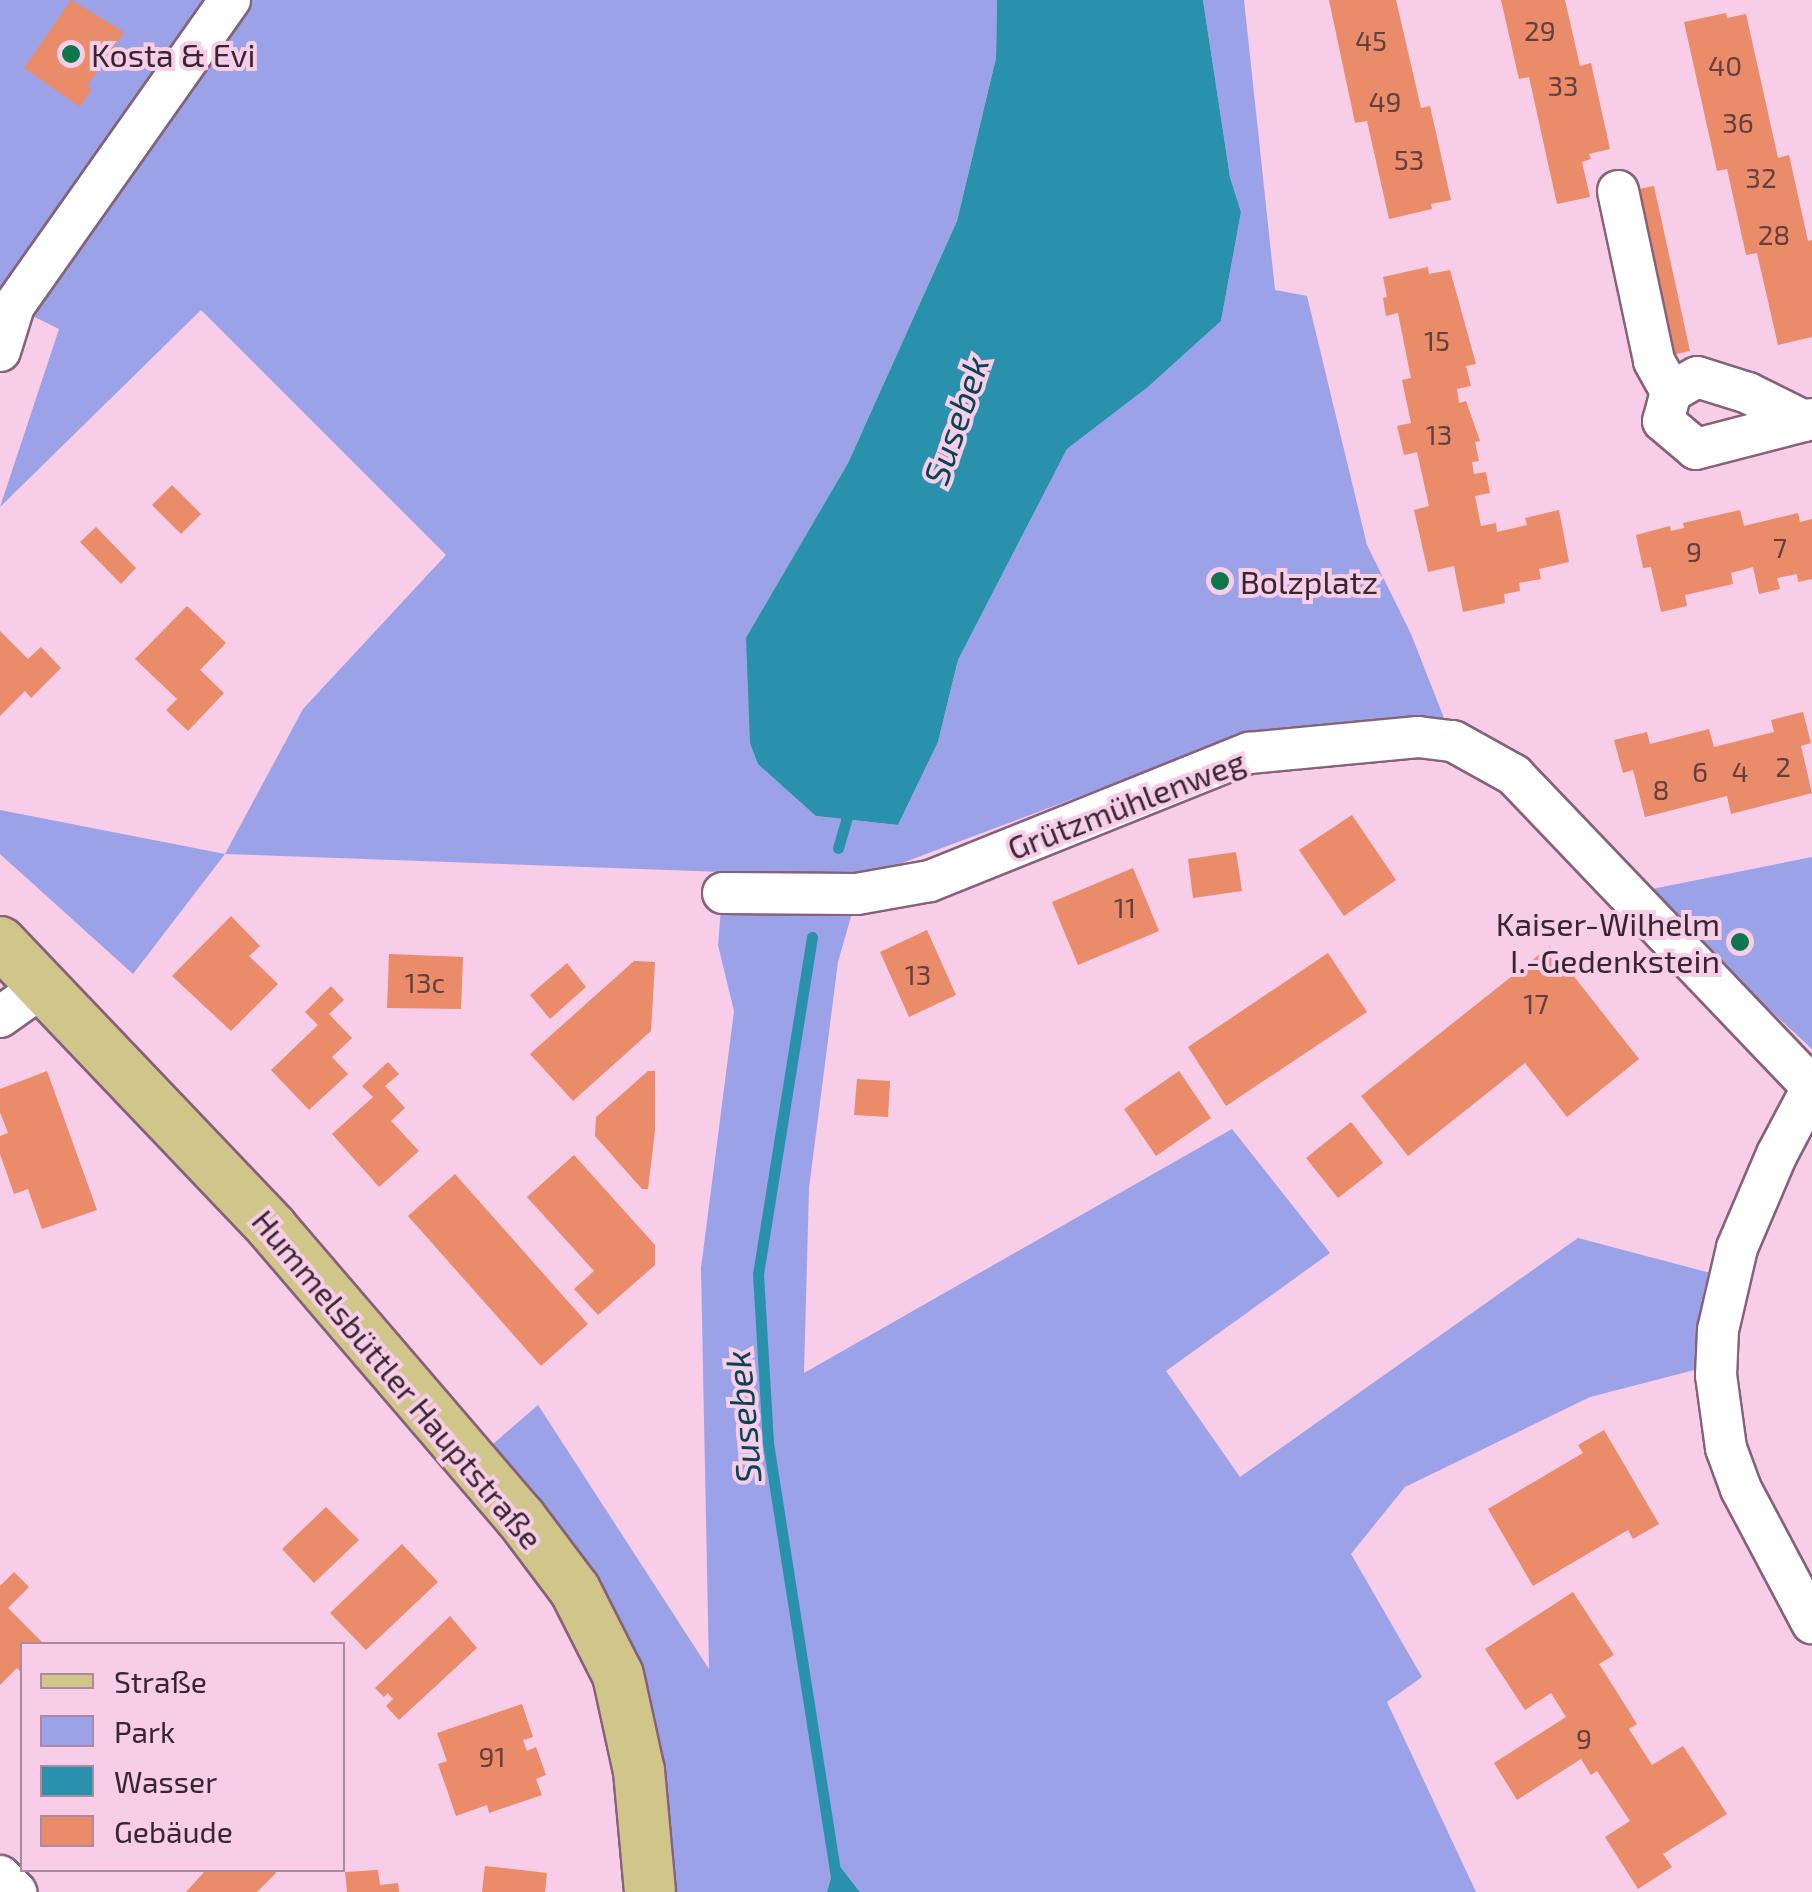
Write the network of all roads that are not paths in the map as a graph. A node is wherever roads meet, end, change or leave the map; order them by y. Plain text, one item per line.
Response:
1 (230, 0) edge
2 (1618, 190) dead end
3 (0, 351) edge
4 (1670, 392) junction
5 (1808, 420) edge
6 (723, 893) dead end
7 (0, 942) edge
8 (45, 985) junction
9 (0, 1017) edge
10 (1812, 1087) edge
11 (1812, 1622) edge
12 (0, 1876) edge
13 (16, 1892) edge
14 (650, 1892) edge

1 - 3 street
2 - 4 street
4 - 5 street
4 - 5 street
6 - 10 street, Grützmühlenweg
7 - 8 main road, Hummelsbüttler Hauptstraße
8 - 9 street
8 - 14 main road, Hummelsbüttler Hauptstraße
10 - 11 street
12 - 13 street

